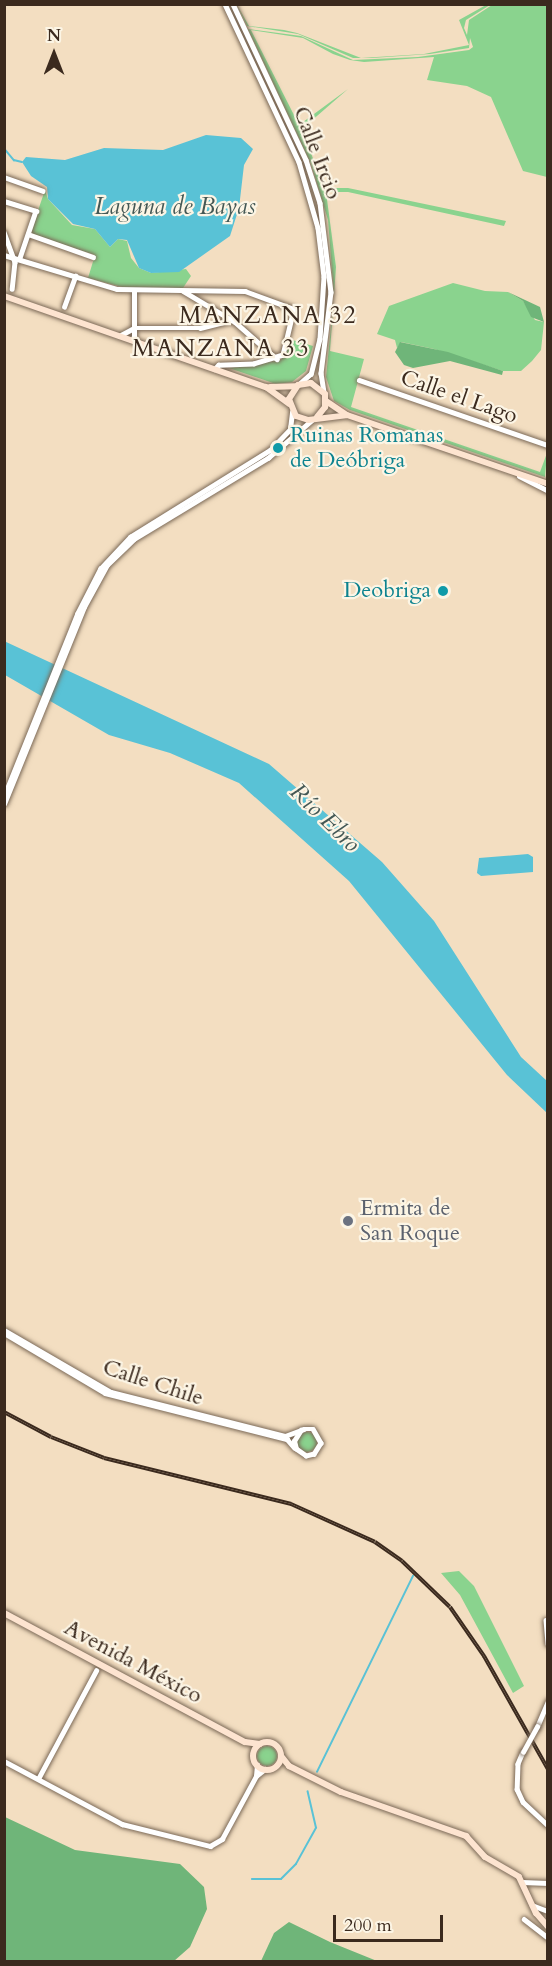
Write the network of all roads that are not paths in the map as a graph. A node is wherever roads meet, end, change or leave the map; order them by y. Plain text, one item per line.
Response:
1 (225, 4) edge
2 (233, 4) edge
3 (4, 177) edge
4 (43, 191) dead end
5 (4, 201) edge
6 (4, 232) edge
7 (28, 234) junction
8 (4, 255) edge
9 (17, 257) junction
10 (93, 257) dead end
11 (75, 276) junction
12 (12, 289) dead end
13 (134, 291) junction
14 (182, 291) junction
15 (4, 296) edge
16 (64, 307) dead end
17 (225, 318) junction
18 (134, 328) junction
19 (122, 337) junction
20 (134, 341) junction
21 (277, 359) junction
22 (214, 369) junction
23 (359, 380) dead end
24 (298, 385) junction
25 (266, 387) junction
26 (325, 398) junction
27 (289, 404) junction
28 (292, 412) junction
29 (347, 415) junction
30 (316, 418) junction
31 (548, 445) edge
32 (510, 471) junction
33 (228, 481) junction
34 (546, 482) edge
35 (548, 491) edge
36 (73, 630) junction
37 (4, 796) edge
38 (4, 804) edge
39 (4, 1332) edge
40 (301, 1430) junction
41 (296, 1449) junction
42 (4, 1613) edge
43 (546, 1620) dead end
44 (548, 1644) edge
45 (96, 1671) dead end
46 (548, 1701) edge
47 (245, 1742) junction
48 (260, 1744) junction
49 (253, 1753) junction
50 (280, 1755) junction
51 (4, 1761) edge
52 (257, 1765) junction
53 (289, 1766) junction
54 (275, 1767) junction
55 (265, 1769) junction
56 (256, 1776) junction
57 (38, 1779) junction
58 (548, 1825) edge
59 (522, 1882) junction
60 (547, 1883) edge
61 (532, 1905) junction
62 (548, 1911) edge
63 (524, 1919) dead end
64 (548, 1927) edge
65 (546, 1935) edge

1 - 24 street, Calle Ircio
2 - 26 street, Calle Ircio
3 - 4 street
5 - 7 street
6 - 9 street
7 - 9 street
7 - 10 street
8 - 9 street
9 - 11 street
9 - 12 street
11 - 13 street
11 - 16 street
13 - 14 street
13 - 18 street
14 - 17 street
14 - 21 street
15 - 19 main road
17 - 18 street
17 - 21 street
18 - 19 street
18 - 20 street
19 - 20 main road
20 - 22 main road
21 - 22 street
22 - 25 main road
23 - 31 street, Calle el Lago
24 - 25 main road
24 - 26 main road
24 - 27 main road
25 - 27 main road
26 - 29 main road
26 - 30 main road
27 - 28 main road
28 - 30 main road
28 - 33 street
29 - 30 main road
29 - 32 main road
30 - 33 street
32 - 34 main road
32 - 35 street
33 - 36 street
34 - 35 street
36 - 37 street
36 - 38 street
39 - 40 street, Calle Chile
39 - 41 street, Calle Chile
40 - 41 street
40 - 41 street
42 - 47 main road, Avenida México
43 - 44 street
45 - 57 street
46 - 58 street, bridge
47 - 48 main road, Avenida México
47 - 49 main road, Avenida México
48 - 49 main road
48 - 50 main road
49 - 52 main road
50 - 53 main road
50 - 54 main road
51 - 57 street
52 - 55 main road
52 - 56 street
53 - 54 main road
53 - 59 main road
54 - 55 main road
55 - 56 street
56 - 57 street
59 - 60 street
59 - 61 main road
61 - 62 street
61 - 64 main road
63 - 65 street

